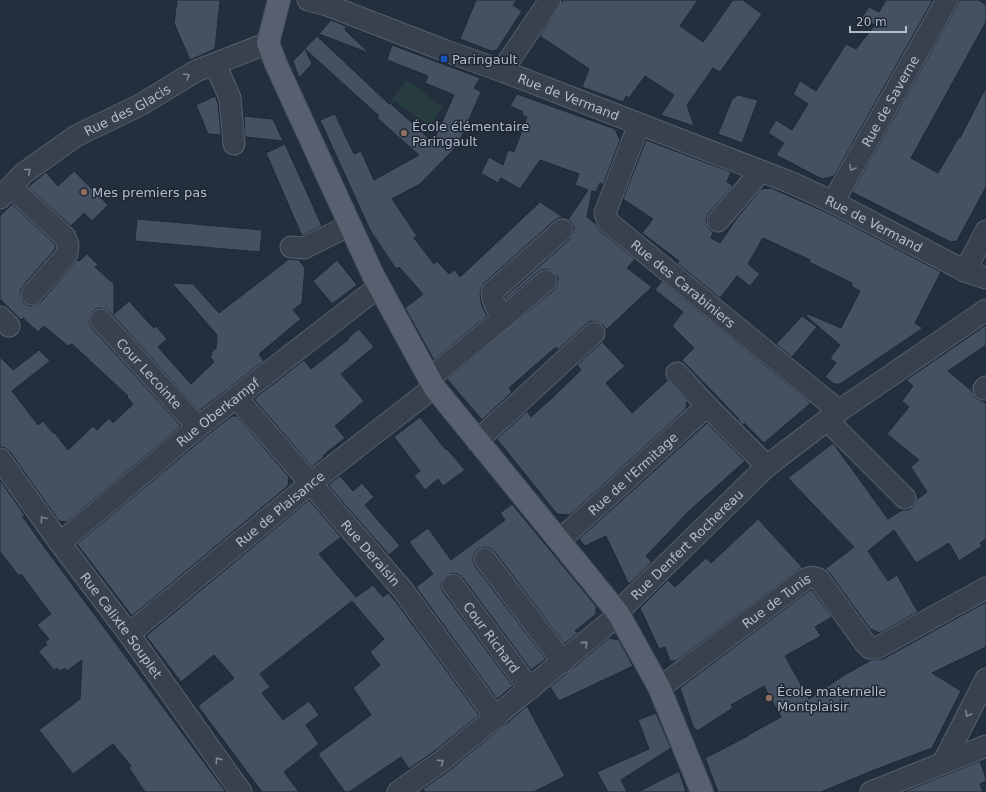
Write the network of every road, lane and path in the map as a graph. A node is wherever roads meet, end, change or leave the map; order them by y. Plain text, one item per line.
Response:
1 (279, 0) edge
2 (308, 0) edge
3 (550, 0) edge
4 (947, 0) edge
5 (268, 43) junction
6 (215, 64) junction
7 (505, 72) junction
8 (638, 124) junction
9 (234, 144) dead end
10 (761, 171) junction
11 (5, 193) edge
12 (833, 202) junction
13 (718, 221) dead end
14 (350, 225) junction
15 (562, 230) dead end
16 (986, 231) edge
17 (291, 247) dead end
18 (965, 271) junction
19 (986, 278) edge
20 (546, 280) dead end
21 (379, 288) junction
22 (32, 294) dead end
23 (986, 310) edge
24 (503, 318) junction
25 (101, 320) dead end
26 (594, 333) dead end
27 (677, 372) dead end
28 (432, 383) junction
29 (236, 397) junction
30 (707, 406) junction
31 (833, 416) junction
32 (198, 427) junction
33 (477, 441) junction
34 (0, 459) edge
35 (767, 466) junction
36 (310, 483) junction
37 (905, 498) dead end
38 (559, 541) junction
39 (60, 543) junction
40 (485, 559) dead end
41 (452, 585) dead end
42 (986, 588) edge
43 (618, 613) junction
44 (128, 634) junction
45 (563, 662) junction
46 (986, 679) edge
47 (659, 687) junction
48 (530, 689) junction
49 (496, 718) junction
50 (986, 746) edge
51 (943, 763) junction
52 (418, 786) edge
53 (241, 792) edge
54 (398, 792) edge
55 (702, 792) edge
56 (871, 792) edge

1 - 5 main road
2 - 7 street, Rue de Vermand
3 - 7 street
4 -> 12 street, Rue de Saverne
5 - 6 street, Rue des Glacis
5 - 14 main road
6 - 9 street
11 -> 6 street, Rue des Glacis
7 - 8 street, Rue de Vermand
8 - 10 street, Rue de Vermand
8 - 31 street, Rue des Carabiniers
10 - 12 street, Rue de Vermand
10 - 13 street
11 - 22 street
12 - 18 street, Rue de Vermand
14 - 17 street
14 - 21 main road
15 - 24 street
16 - 18 street
18 - 19 street, Rue de Vermand
20 - 24 street, Rue de Plaisance
21 - 28 main road
21 - 29 street, Rue Oberkampf
23 - 31 street, Rue Denfert Rochereau
24 - 28 street, Rue de Plaisance
25 - 32 street, Cour Lecointe
26 - 33 street
27 - 30 street
28 - 33 main road
28 - 36 street, Rue de Plaisance
29 - 32 street, Rue Oberkampf
29 - 36 street, Rue Deraisin
30 - 35 street
30 - 38 street, Rue de l'Ermitage
31 - 35 street, Rue Denfert Rochereau
31 - 37 street, Rue des Carabiniers
32 - 39 street, Rue Oberkampf
33 - 38 main road
39 -> 34 street, Rue Calixte Souplet
35 - 43 street, Rue Denfert Rochereau
36 - 44 street, Rue de Plaisance
36 - 49 street, Rue Deraisin
38 - 43 main road
39 - 44 street, Rue Calixte Souplet
40 - 45 street
41 - 48 street, Cour Richard
42 - 47 street, Rue de Tunis
45 -> 43 street, Rue Denfert Rochereau
43 - 47 main road
53 -> 44 street, Rue Calixte Souplet
45 - 48 street, Rue Denfert Rochereau
46 -> 51 street
47 - 55 main road
48 - 49 street, Rue Denfert Rochereau
52 -> 49 street, Rue Denfert Rochereau
50 - 51 street
51 - 56 street
52 - 54 street, Rue Denfert Rochereau

